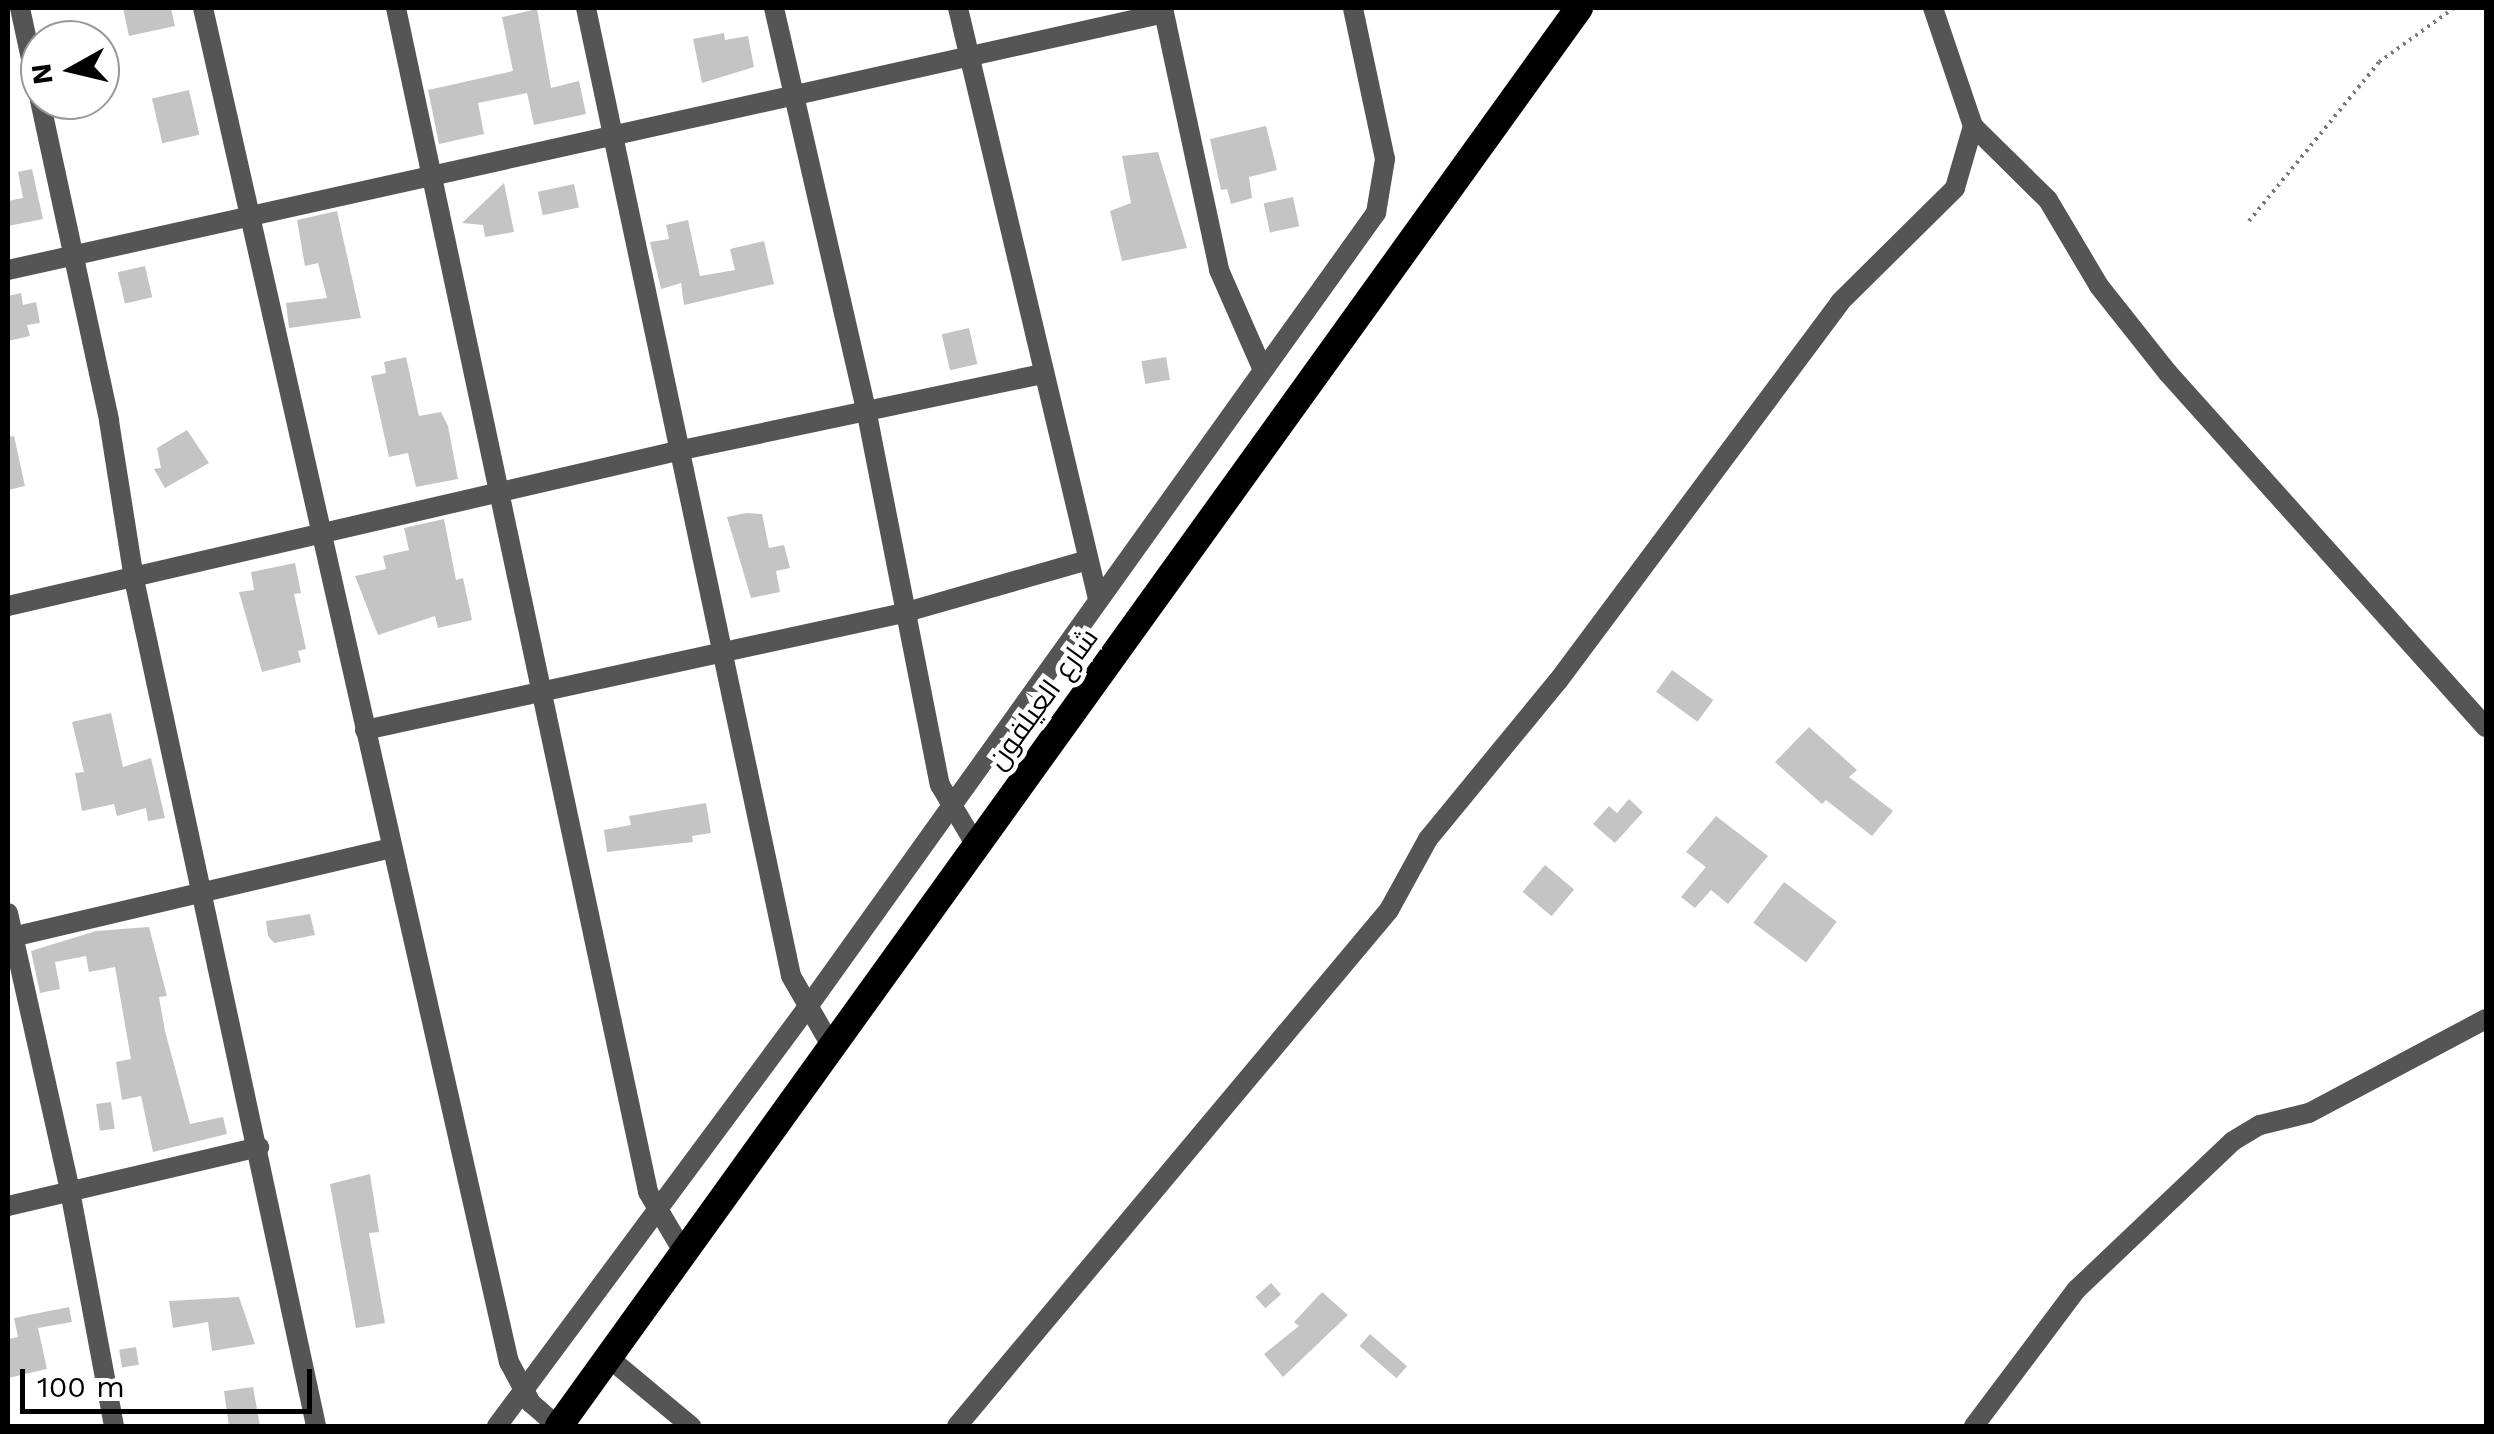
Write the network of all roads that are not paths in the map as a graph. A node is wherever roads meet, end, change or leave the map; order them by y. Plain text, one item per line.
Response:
1 (20, 8) edge
2 (203, 8) edge
3 (396, 8) edge
4 (586, 8) edge
5 (774, 8) edge
6 (958, 8) edge
7 (1353, 8) edge
8 (1579, 8) edge
9 (1932, 8) edge
10 (1164, 10) edge
11 (967, 57) junction
12 (791, 98) junction
13 (1974, 126) junction
14 (615, 138) junction
15 (428, 176) junction
16 (251, 212) junction
17 (70, 255) junction
18 (8, 270) edge
19 (1263, 370) junction
20 (1043, 374) junction
21 (866, 409) junction
22 (678, 450) junction
23 (497, 493) junction
24 (318, 536) junction
25 (1088, 560) junction
26 (134, 580) junction
27 (1098, 600) junction
28 (8, 606) edge
29 (902, 613) junction
30 (724, 654) junction
31 (542, 692) junction
32 (2486, 727) edge
33 (365, 730) junction
34 (948, 809) junction
35 (977, 847) junction
36 (392, 848) junction
37 (202, 888) junction
38 (8, 912) edge
39 (10, 938) edge
40 (806, 1008) junction
41 (2486, 1019) edge
42 (832, 1047) junction
43 (259, 1147) junction
44 (70, 1191) junction
45 (8, 1206) edge
46 (656, 1212) junction
47 (684, 1253) junction
48 (609, 1358) junction
49 (525, 1392) junction
50 (114, 1426) edge
51 (316, 1426) edge
52 (496, 1426) edge
53 (558, 1426) edge
54 (691, 1426) edge
55 (957, 1426) edge
56 (1974, 1426) edge

1 - 17 street
2 - 16 street
3 - 15 street
4 - 14 street
5 - 12 street
6 - 11 street
7 - 19 street
8 - 35 highway, شارع العيلفون
9 - 13 street
10 - 11 street
10 - 19 street
11 - 12 street
11 - 20 street
12 - 14 street
12 - 21 street
13 - 32 street
13 - 55 street
14 - 15 street
14 - 22 street
15 - 16 street
15 - 23 street
16 - 17 street
16 - 24 street
17 - 18 street
17 - 26 street
19 - 27 street
20 - 21 street
20 - 25 street
21 - 22 street
21 - 29 street
22 - 23 street
22 - 30 street
23 - 24 street
23 - 31 street
24 - 26 street
24 - 33 street
25 - 27 street
25 - 29 street
26 - 28 street
26 - 37 street
27 - 34 street
29 - 30 street
29 - 34 street
30 - 31 street
30 - 40 street
31 - 33 street
31 - 46 street
33 - 36 street
34 - 35 street
34 - 40 street
35 - 42 highway, شارع العيلفون
36 - 37 street
36 - 49 street
37 - 39 street
37 - 43 street
38 - 39 street
39 - 44 street
40 - 42 street
40 - 46 street
41 - 56 street
42 - 47 highway, شارع العيلفون
43 - 44 street
43 - 51 street
44 - 45 street
44 - 50 street
46 - 47 street
46 - 49 street
47 - 48 highway, شارع العيلفون
48 - 53 highway, شارع العيلفون
48 - 54 street
49 - 52 street
49 - 53 street

